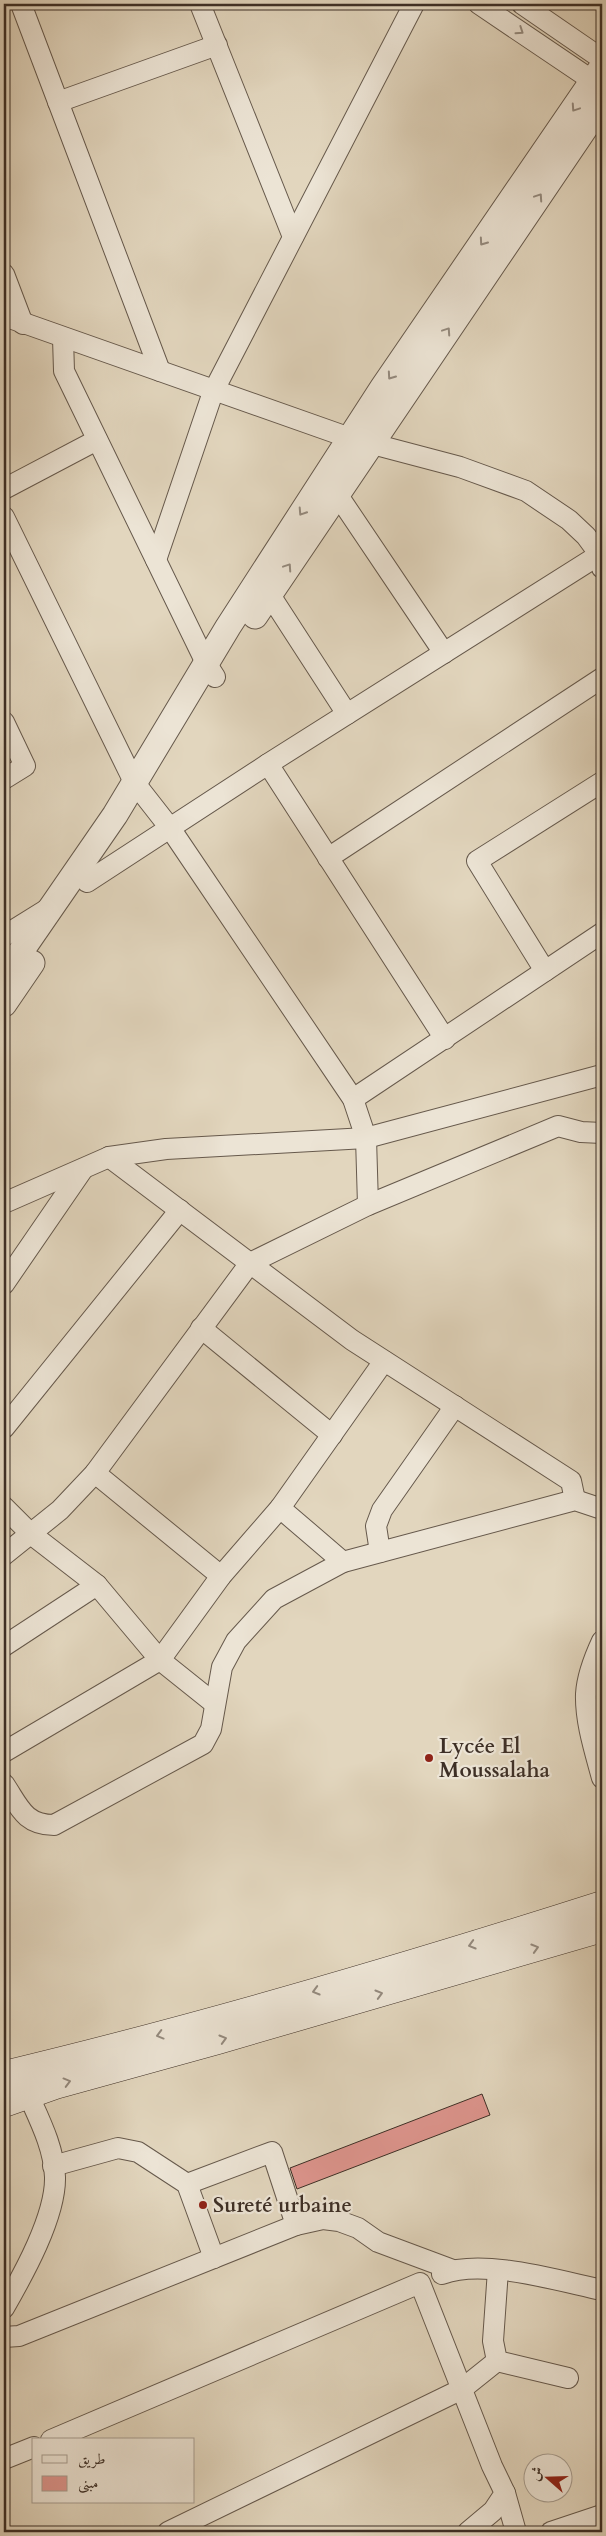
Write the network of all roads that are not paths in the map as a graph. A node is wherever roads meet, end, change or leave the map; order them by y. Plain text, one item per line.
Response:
1 (21, 4) edge
2 (200, 4) edge
3 (414, 4) edge
4 (479, 4) edge
5 (522, 4) edge
6 (217, 45) junction
7 (600, 79) edge
8 (58, 102) junction
9 (293, 237) junction
10 (4, 274) edge
11 (4, 316) edge
12 (23, 324) junction
13 (63, 338) junction
14 (160, 371) junction
15 (213, 392) junction
16 (97, 440) junction
17 (360, 441) junction
18 (4, 489) edge
19 (337, 494) junction
20 (4, 517) edge
21 (601, 559) edge
22 (156, 560) junction
23 (270, 595) junction
24 (444, 653) junction
25 (211, 670) junction
26 (602, 678) edge
27 (346, 714) junction
28 (4, 722) edge
29 (268, 764) junction
30 (4, 778) edge
31 (602, 782) edge
32 (139, 788) junction
33 (170, 828) junction
34 (328, 858) junction
35 (87, 882) junction
36 (52, 906) junction
37 (602, 932) edge
38 (4, 936) edge
39 (545, 971) junction
40 (4, 976) edge
41 (4, 1004) edge
42 (445, 1039) junction
43 (602, 1075) edge
44 (353, 1099) junction
45 (602, 1133) edge
46 (366, 1138) junction
47 (109, 1157) junction
48 (83, 1169) junction
49 (4, 1203) edge
50 (368, 1205) junction
51 (180, 1210) junction
52 (250, 1263) junction
53 (4, 1284) edge
54 (201, 1328) junction
55 (384, 1361) junction
56 (455, 1406) junction
57 (4, 1428) edge
58 (332, 1434) junction
59 (95, 1473) junction
60 (593, 1501) edge
61 (4, 1507) edge
62 (280, 1508) junction
63 (31, 1534) junction
64 (380, 1552) junction
65 (4, 1555) edge
66 (344, 1562) junction
67 (221, 1576) junction
68 (96, 1586) junction
69 (602, 1641) edge
70 (4, 1646) edge
71 (160, 1660) junction
72 (215, 1704) junction
73 (4, 1752) edge
74 (602, 1778) edge
75 (4, 1784) edge
76 (602, 1905) edge
77 (602, 1928) edge
78 (4, 2075) edge
79 (16, 2099) edge
80 (53, 2166) junction
81 (187, 2184) junction
82 (296, 2226) junction
83 (214, 2258) junction
84 (453, 2270) junction
85 (498, 2270) junction
86 (420, 2283) junction
87 (602, 2290) edge
88 (4, 2308) edge
89 (4, 2337) edge
90 (497, 2361) junction
91 (568, 2378) dead end
92 (462, 2389) junction
93 (56, 2438) edge
94 (32, 2448) edge
95 (4, 2460) edge
96 (505, 2492) junction
97 (602, 2515) edge
98 (168, 2532) edge
99 (468, 2532) edge
100 (516, 2532) edge
101 (551, 2532) edge

1 - 8 street
2 - 6 street
3 - 9 street
4 -> 7 street
5 - 7 street
6 - 8 street
6 - 9 street
7 - 17 street
8 - 14 street
9 - 15 street
10 - 12 street
11 - 12 street
12 - 13 street
13 - 14 street
13 - 16 street
14 - 15 street
15 - 17 street
15 - 22 street
16 - 18 street
16 - 22 street
17 - 19 street
17 - 21 street
17 -> 25 street
23 -> 19 street
19 - 24 street
20 - 32 street
21 - 24 street
22 - 25 street
23 - 25 street
23 - 27 street
24 - 27 street
25 - 32 street
26 - 34 street
27 - 29 street
28 - 30 street
29 - 33 street
29 - 34 street
31 - 39 street
32 - 33 street
32 - 35 street
32 - 36 street
33 - 35 street
33 - 44 street
34 - 42 street
35 - 41 street
36 - 38 street
36 - 40 street
37 - 39 street
39 - 42 street
42 - 44 street
43 - 46 street
44 - 46 street
45 - 50 street
46 - 47 street
46 - 50 street
47 - 48 street
47 - 51 street
48 - 49 street
48 - 53 street
50 - 52 street
51 - 52 street
51 - 57 street
52 - 54 street
52 - 55 street
54 - 58 street
54 - 59 street
55 - 56 street
55 - 58 street
56 - 60 street
56 - 64 street
58 - 62 street
59 - 63 street
59 - 67 street
60 - 64 street
61 - 63 street
62 - 66 street
62 - 67 street
63 - 65 street
63 - 68 street
64 - 66 street
66 - 72 street
67 - 71 street
68 - 70 street
68 - 71 street
69 - 74 street
71 - 72 street
71 - 73 street
72 - 75 street
76 -> 78 main road
79 -> 77 main road
79 - 80 street
80 - 81 street
80 - 88 street
81 - 82 street
81 - 83 street
82 - 83 street
82 - 84 street
83 - 89 street
84 - 85 street
84 - 86 street
85 - 87 street
85 - 90 street
86 - 92 street
86 - 93 street
90 - 91 street
90 - 92 street
92 - 96 street
92 - 98 street
94 - 95 street
96 - 99 street
96 - 100 street
97 - 101 street

